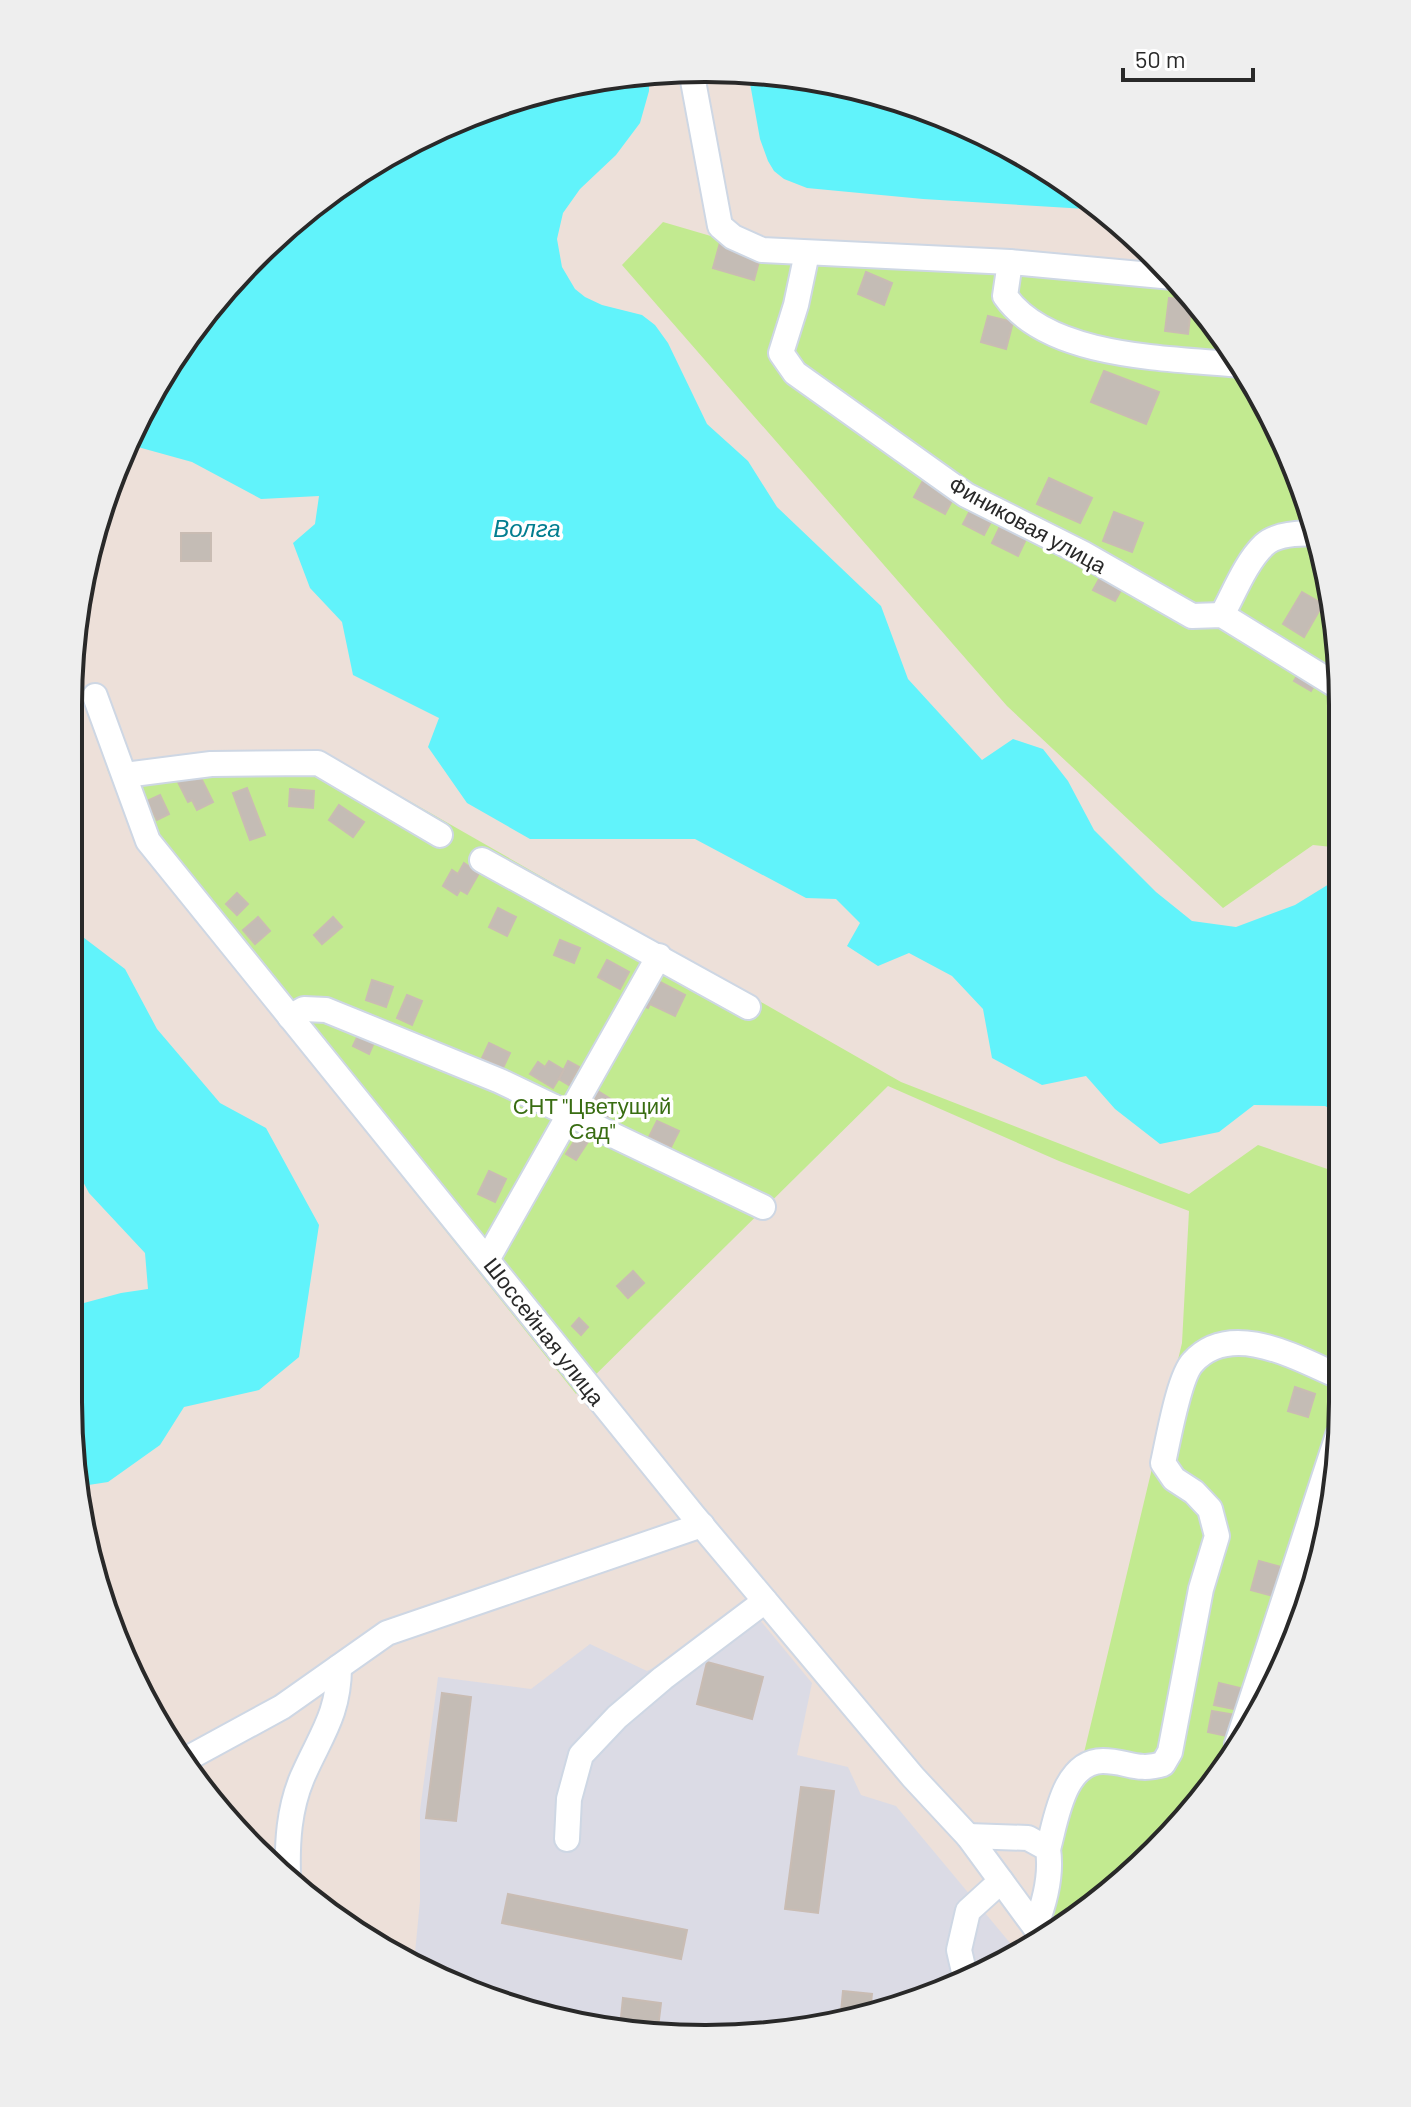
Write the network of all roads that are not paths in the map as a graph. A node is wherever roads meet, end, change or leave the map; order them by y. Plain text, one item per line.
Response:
1 (693, 82) edge
2 (807, 253) junction
3 (1010, 262) junction
4 (1156, 275) edge
5 (1227, 364) edge
6 (1305, 533) edge
7 (1222, 615) junction
8 (1328, 681) edge
9 (95, 696) dead end
10 (125, 775) junction
11 (440, 835) dead end
12 (482, 860) dead end
13 (659, 956) junction
14 (748, 1007) dead end
15 (290, 1017) junction
16 (570, 1115) junction
17 (763, 1207) dead end
18 (488, 1258) junction
19 (1329, 1372) edge
20 (1325, 1476) edge
21 (702, 1525) junction
22 (765, 1601) junction
23 (339, 1667) junction
24 (1250, 1704) edge
25 (193, 1756) edge
26 (968, 1836) junction
27 (567, 1839) dead end
28 (1048, 1849) junction
29 (288, 1865) edge
30 (1001, 1881) junction
31 (1040, 1927) edge
32 (1036, 1929) edge
33 (963, 1969) edge

1 - 2 street
2 - 3 street
2 - 7 street, Финиковая улица
3 - 4 street
3 - 5 street
6 - 7 street
7 - 8 street, Финиковая улица
9 - 10 street, Шоссейная улица
10 - 11 street
10 - 15 street, Шоссейная улица
12 - 13 street
13 - 14 street
13 - 16 street
15 - 16 street
15 - 18 street, Шоссейная улица
16 - 17 street
16 - 18 street
18 - 21 street, Шоссейная улица
19 - 28 street
20 - 24 street
21 - 22 street, Шоссейная улица
21 - 23 street
22 - 26 street, Шоссейная улица
22 - 27 street
23 - 25 street
23 - 29 street
26 - 28 street
26 - 30 street, Шоссейная улица
28 - 31 street
30 - 32 street, Шоссейная улица
30 - 33 street

